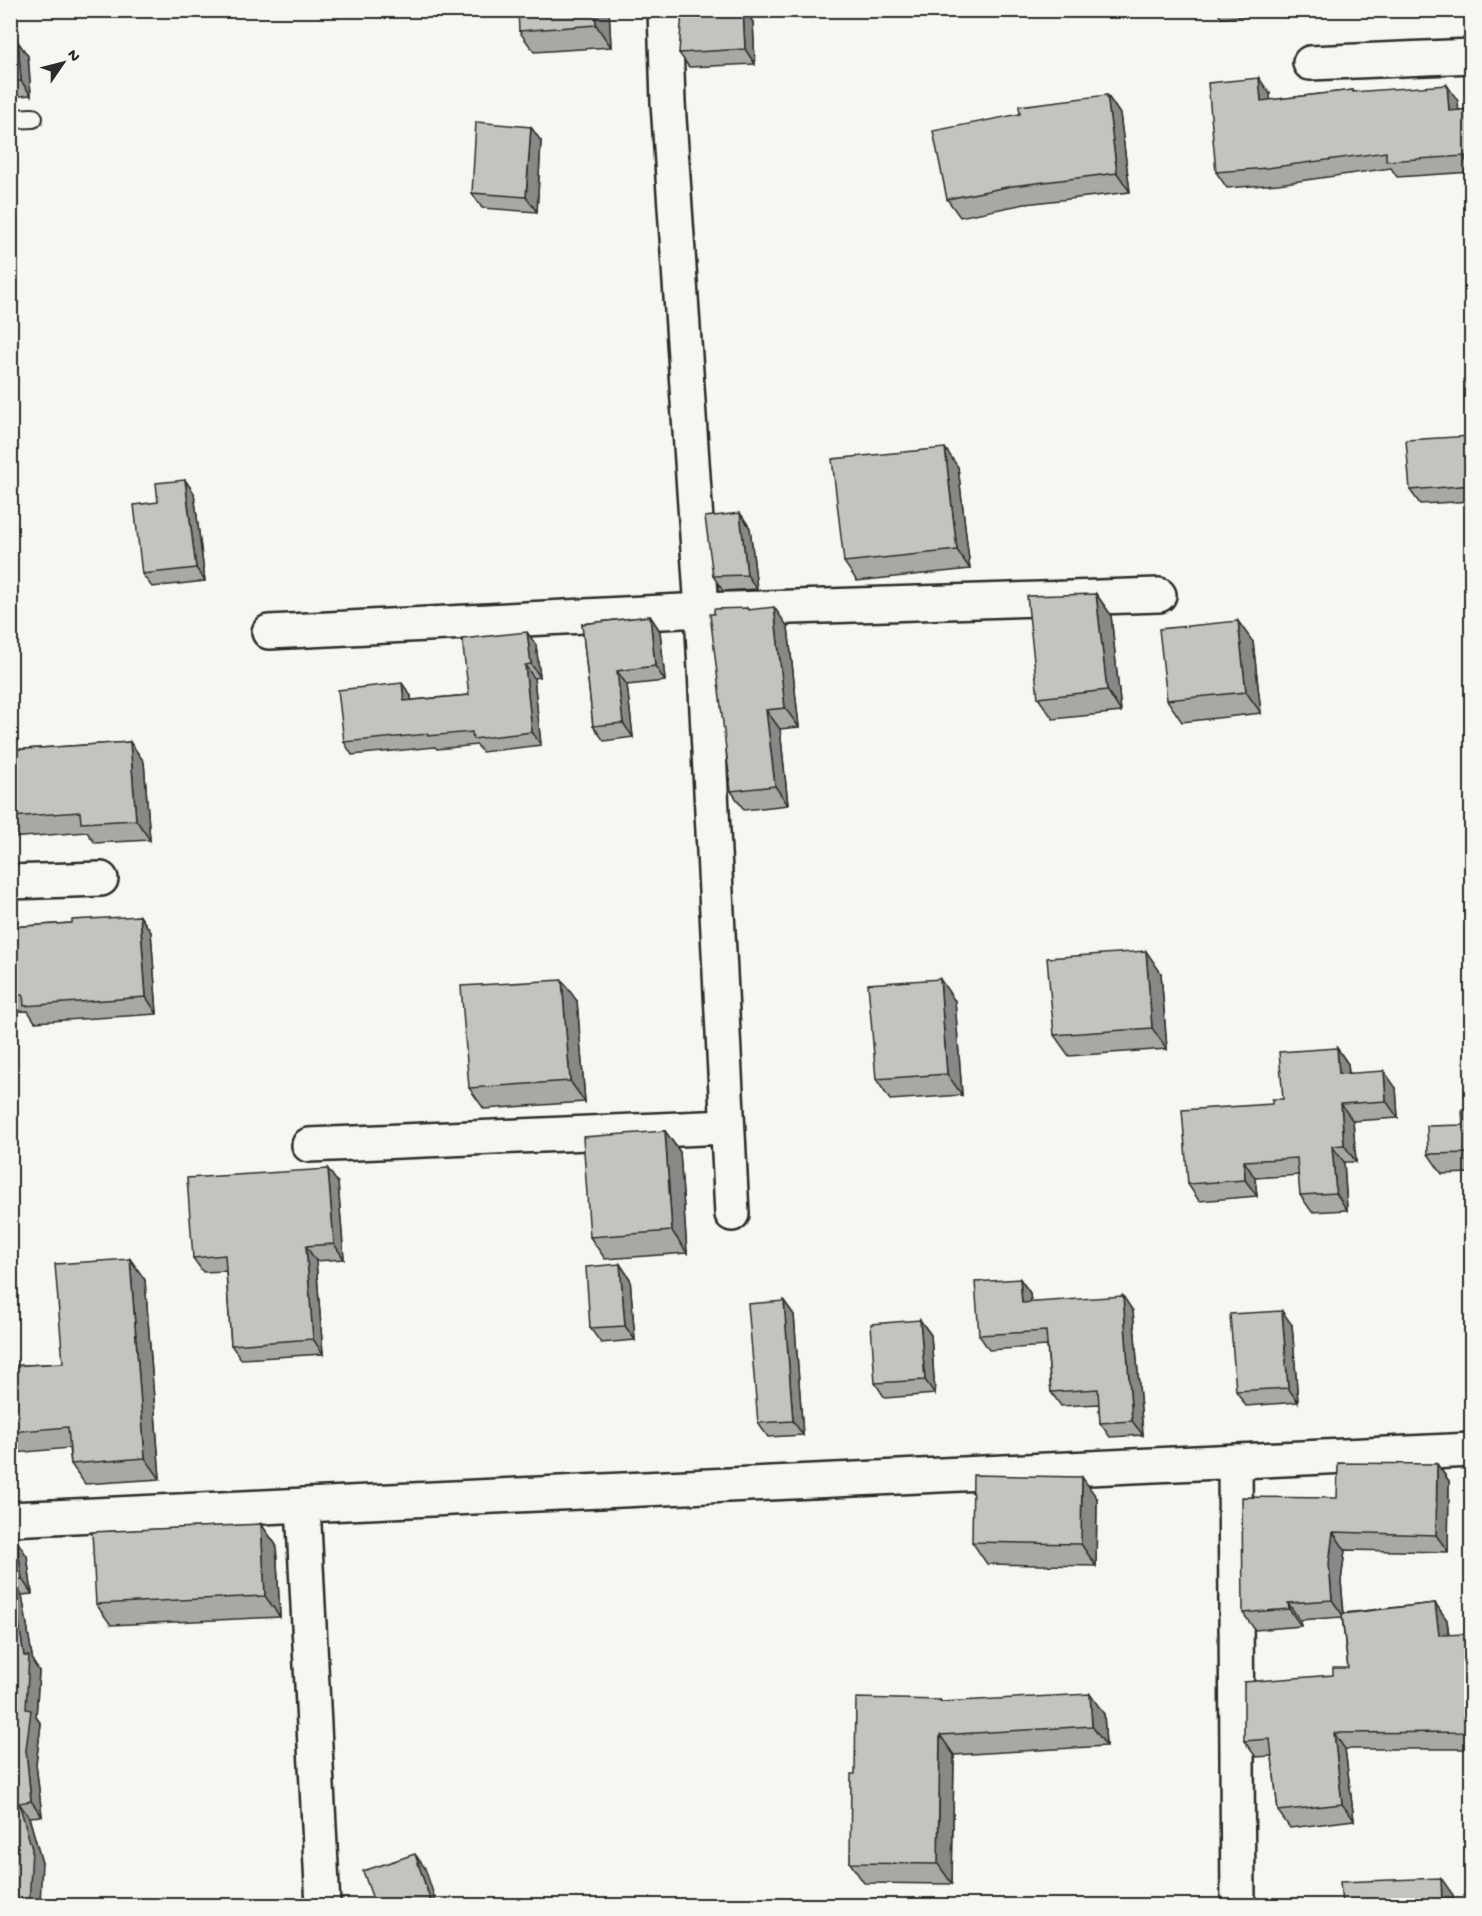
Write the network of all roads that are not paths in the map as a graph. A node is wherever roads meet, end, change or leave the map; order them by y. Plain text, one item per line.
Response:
1 (665, 10) edge
2 (1472, 56) edge
3 (1310, 63) dead end
4 (33, 118) dead end
5 (10, 119) edge
6 (1159, 595) dead end
7 (702, 610) junction
8 (269, 632) dead end
9 (101, 879) dead end
10 (10, 882) edge
11 (727, 1127) junction
12 (309, 1146) dead end
13 (732, 1214) dead end
14 (1472, 1450) edge
15 (1235, 1461) junction
16 (303, 1504) junction
17 (10, 1519) edge
18 (323, 1905) edge
19 (1238, 1905) edge

1 - 7 street
2 - 3 street
4 - 5 lane
6 - 7 street
7 - 8 street
7 - 11 street
9 - 10 street
11 - 12 street
11 - 13 street
14 - 15 street
15 - 16 street
15 - 19 street
16 - 17 street
16 - 18 street

